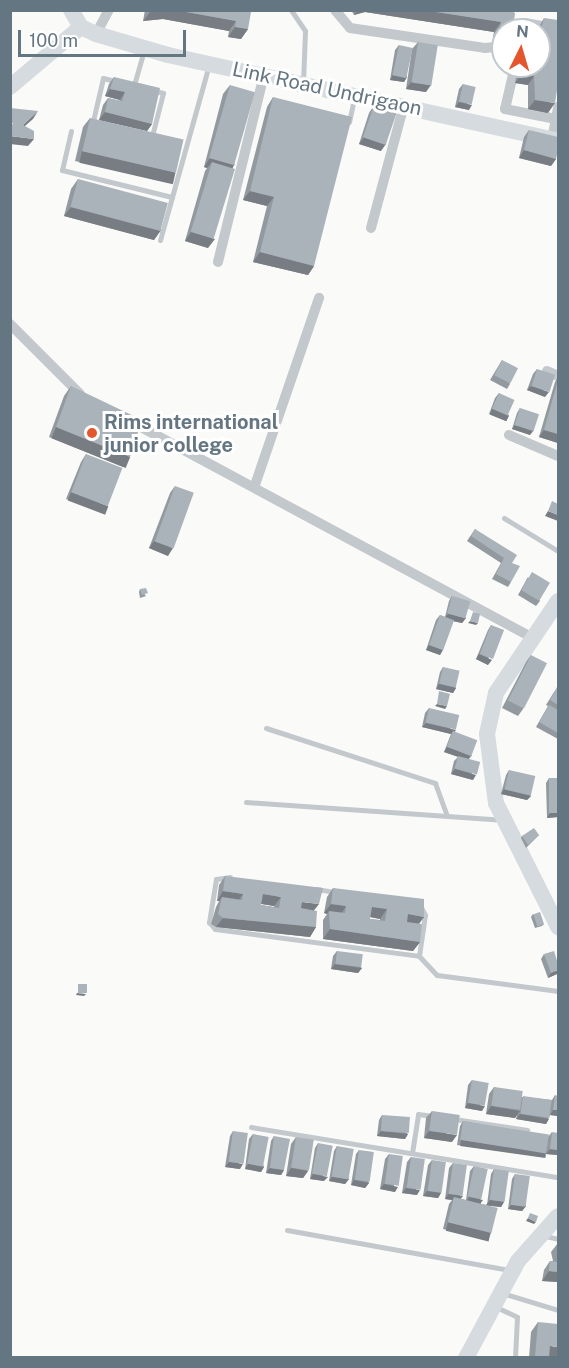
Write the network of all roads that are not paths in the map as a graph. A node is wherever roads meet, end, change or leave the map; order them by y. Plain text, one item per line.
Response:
1 (70, 10) edge
2 (109, 10) edge
3 (291, 10) edge
4 (335, 10) edge
5 (82, 33) junction
6 (491, 47) edge
7 (144, 48) junction
8 (210, 64) junction
9 (264, 75) junction
10 (512, 78) edge
11 (303, 83) junction
12 (134, 85) junction
13 (10, 87) edge
14 (355, 95) junction
15 (404, 105) junction
16 (558, 107) edge
17 (556, 119) junction
18 (347, 128) edge
19 (71, 131) dead end
20 (555, 140) edge
21 (172, 196) junction
22 (371, 228) dead end
23 (160, 240) edge
24 (218, 262) dead end
25 (319, 298) dead end
26 (10, 324) edge
27 (547, 371) edge
28 (558, 376) edge
29 (88, 400) edge
30 (120, 416) edge
31 (509, 435) dead end
32 (558, 456) edge
33 (255, 485) junction
34 (504, 518) dead end
35 (558, 551) edge
36 (558, 601) edge
37 (530, 636) junction
38 (266, 728) dead end
39 (246, 802) dead end
40 (446, 814) junction
41 (504, 820) junction
42 (245, 879) edge
43 (303, 887) edge
44 (350, 894) edge
45 (408, 903) edge
46 (558, 927) edge
47 (419, 956) junction
48 (558, 991) edge
49 (251, 1127) dead end
50 (527, 1130) edge
51 (412, 1153) junction
52 (558, 1177) edge
53 (558, 1216) edge
54 (287, 1230) dead end
55 (538, 1235) junction
56 (558, 1239) edge
57 (513, 1271) junction
58 (497, 1299) junction
59 (558, 1310) edge
60 (466, 1358) edge
61 (515, 1358) edge

1 - 5 street
2 - 5 street
3 - 11 lane
4 - 6 street
5 - 7 street, Link Road Undrigaon
5 - 13 street
7 - 8 street, Link Road Undrigaon
7 - 12 lane
8 - 9 street, Link Road Undrigaon
8 - 21 lane
9 - 11 street, Link Road Undrigaon
9 - 24 street
10 - 17 street
11 - 14 street, Link Road Undrigaon
12 - 12 lane
14 - 15 street, Link Road Undrigaon
14 - 18 lane
15 - 20 street, Link Road Undrigaon
15 - 22 street
16 - 17 street
17 - 20 street
19 - 21 lane
21 - 23 lane
25 - 33 street
26 - 29 street
27 - 28 street
30 - 33 street
31 - 32 street
33 - 37 street
34 - 35 lane
36 - 37 street
37 - 41 street
38 - 40 lane
39 - 40 lane
40 - 41 lane
41 - 46 street
42 - 47 lane
43 - 44 lane
45 - 47 lane
47 - 48 lane
49 - 51 lane
50 - 51 lane
51 - 52 lane
53 - 55 street
54 - 57 lane
55 - 56 lane
55 - 57 street
57 - 58 street
58 - 59 lane
58 - 60 street
58 - 61 lane

